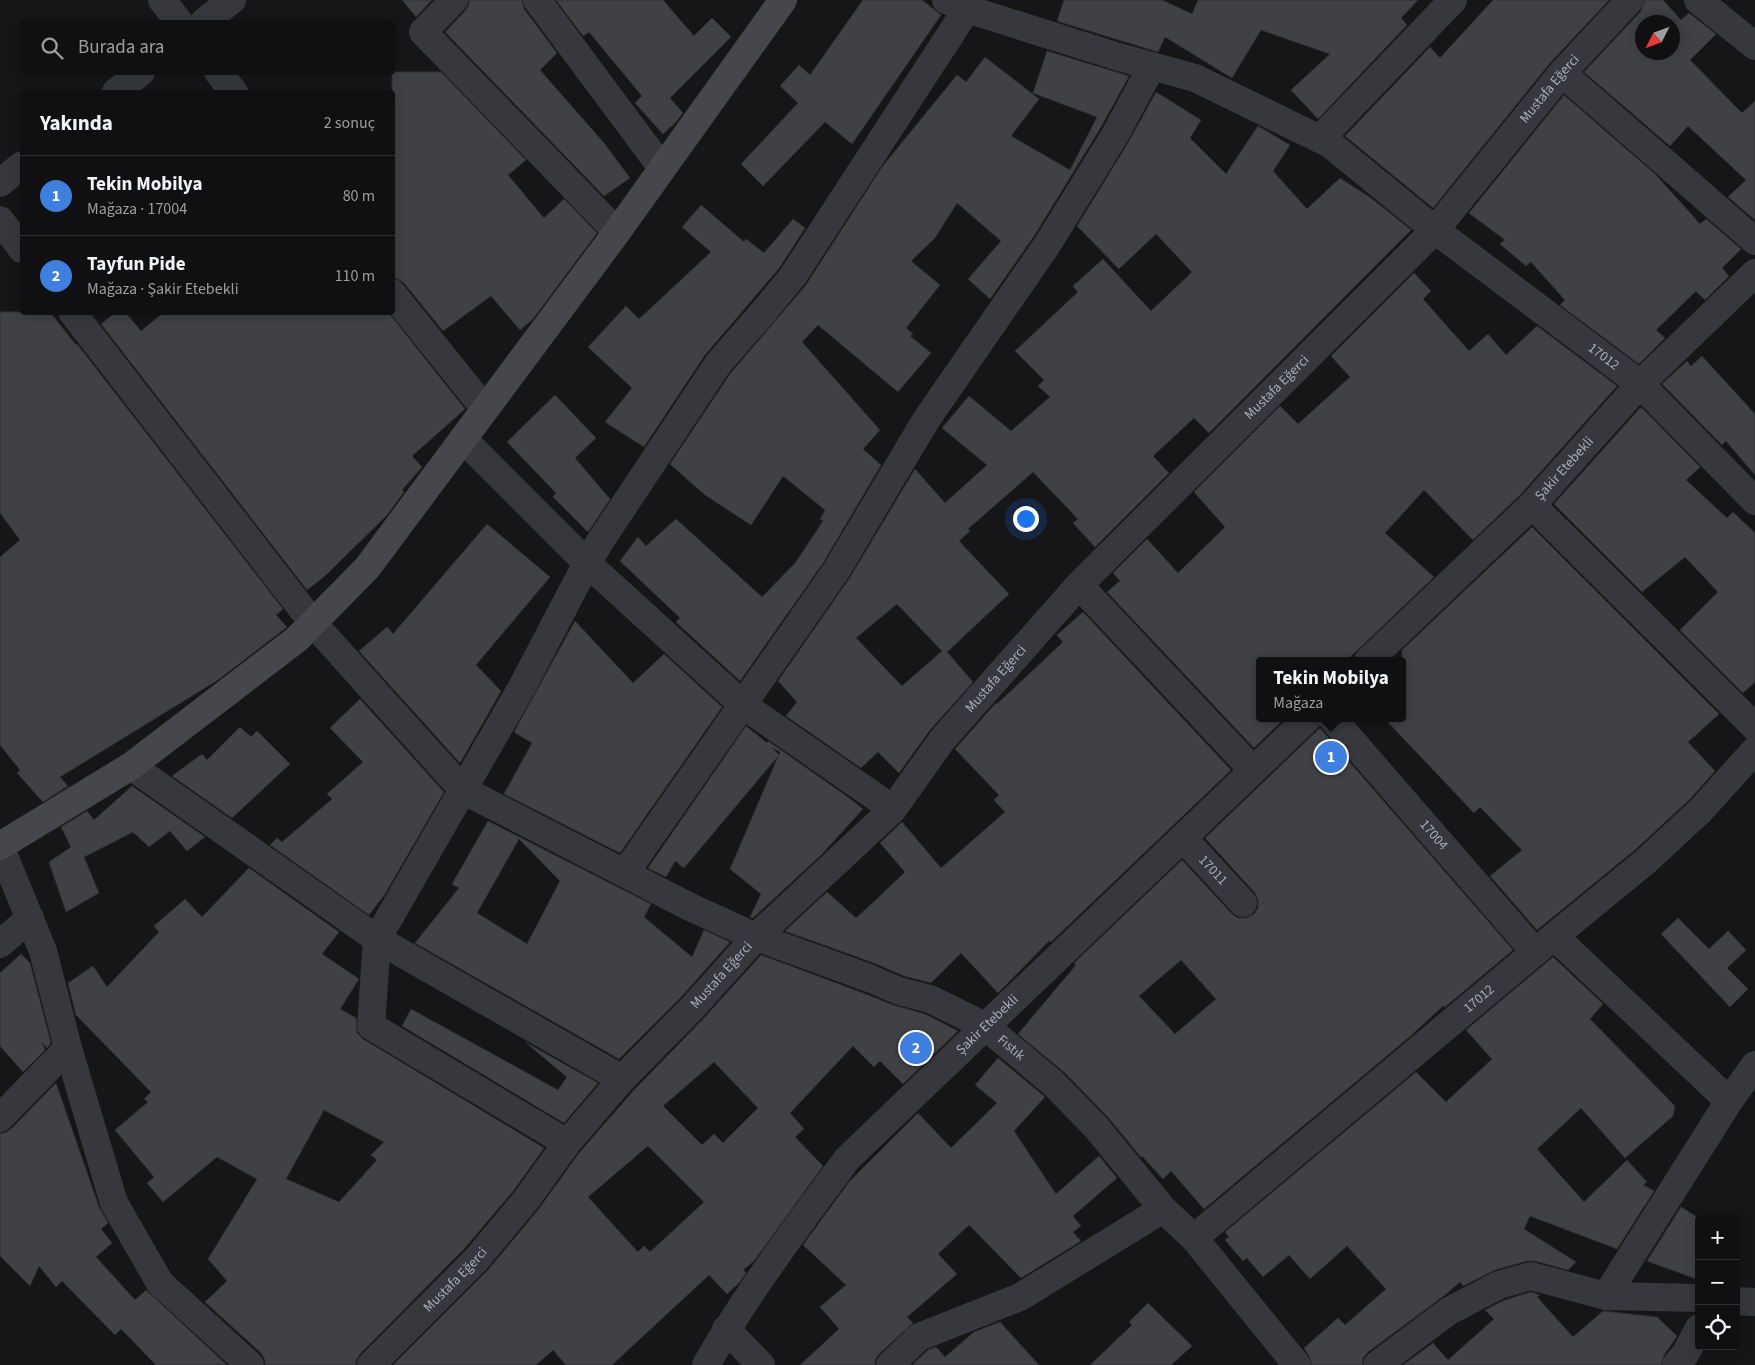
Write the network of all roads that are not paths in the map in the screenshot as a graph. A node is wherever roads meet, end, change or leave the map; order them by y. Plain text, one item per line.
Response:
1 (162, 0) edge
2 (232, 0) edge
3 (454, 0) edge
4 (537, 0) edge
5 (784, 0) edge
6 (1453, 0) edge
7 (1630, 0) edge
8 (1698, 0) edge
9 (956, 4) edge
10 (177, 20) edge
11 (207, 20) edge
12 (1752, 39) edge
13 (1152, 66) junction
14 (1562, 73) junction
15 (137, 75) edge
16 (220, 75) edge
17 (118, 90) edge
18 (232, 90) edge
19 (1320, 139) junction
20 (20, 167) edge
21 (662, 168) junction
22 (0, 182) edge
23 (0, 220) edge
24 (1435, 230) junction
25 (617, 232) junction
26 (1755, 241) edge
27 (20, 246) edge
28 (1755, 273) edge
29 (395, 297) edge
30 (74, 315) edge
31 (1640, 384) junction
32 (484, 409) junction
33 (463, 439) junction
34 (1755, 500) edge
35 (1532, 505) junction
36 (586, 563) junction
37 (1079, 584) junction
38 (313, 623) junction
39 (1372, 657) edge
40 (743, 705) junction
41 (1304, 722) edge
42 (1336, 722) edge
43 (1755, 727) edge
44 (1755, 750) edge
45 (131, 766) junction
46 (1253, 770) junction
47 (463, 790) junction
48 (892, 809) junction
49 (1183, 838) junction
50 (0, 846) edge
51 (625, 873) junction
52 (1243, 904) dead end
53 (30, 918) junction
54 (756, 937) junction
55 (377, 939) junction
56 (0, 944) edge
57 (1545, 945) junction
58 (985, 1026) junction
59 (68, 1048) junction
60 (1755, 1065) edge
61 (622, 1079) junction
62 (1729, 1101) junction
63 (0, 1118) edge
64 (567, 1143) junction
65 (1163, 1208) junction
66 (1194, 1238) junction
67 (1606, 1296) junction
68 (1695, 1298) edge
69 (1740, 1301) edge
70 (1755, 1302) edge
71 (726, 1329) junction
72 (1695, 1335) edge
73 (250, 1365) edge
74 (372, 1365) edge
75 (706, 1365) edge
76 (761, 1365) edge
77 (890, 1365) edge
78 (1297, 1365) edge
79 (1377, 1365) edge
80 (1676, 1365) edge

1 - 10 street
2 - 11 street
3 - 25 street
4 - 21 street
5 - 21 street
6 - 19 street
7 - 14 street, Mustafa Eğerci
8 - 12 street
9 - 13 street, 17012
9 - 36 street
13 - 19 street, 17012
13 - 40 street
14 - 24 street, Mustafa Eğerci
14 - 26 street
15 - 17 street
16 - 18 street
19 - 24 street, 17012
20 - 22 street
21 - 25 street
23 - 27 street
24 - 31 street, 17012
24 - 37 street, Mustafa Eğerci
25 - 32 street
28 - 31 street, Şakir Etebekli
29 - 32 street
30 - 38 street
31 - 34 street, 17012
31 - 35 street, Şakir Etebekli
32 - 33 street
33 - 36 street
33 - 38 street
35 - 39 street, Şakir Etebekli
35 - 43 street
36 - 40 street
36 - 47 street
37 - 46 street
37 - 48 street, Mustafa Eğerci
38 - 45 street
38 - 47 street
40 - 48 street
40 - 51 street
41 - 46 street, Şakir Etebekli
42 - 57 street, 17004
44 - 57 street, 17012
45 - 50 street
45 - 55 street
46 - 49 street, Şakir Etebekli
47 - 51 street, Fıstık
47 - 55 street
48 - 54 street, Mustafa Eğerci
49 - 52 street, 17011
49 - 58 street, Şakir Etebekli
50 - 53 street
51 - 54 street, Fıstık
53 - 56 street
53 - 59 street
54 - 58 street, Fıstık
54 - 61 street, Mustafa Eğerci
55 - 61 street
55 - 64 street
57 - 62 street, 17004
57 - 66 street, 17012
58 - 65 street, Fıstık
58 - 71 street, Şakir Etebekli
59 - 63 street
59 - 73 street
60 - 62 street
61 - 64 street, Mustafa Eğerci
62 - 67 street
64 - 74 street, Mustafa Eğerci
65 - 66 street, Fıstık
65 - 77 street
66 - 78 street, Fıstık
67 - 68 street
67 - 79 street
69 - 70 street
71 - 75 street, Şakir Etebekli
71 - 76 street
72 - 80 street

